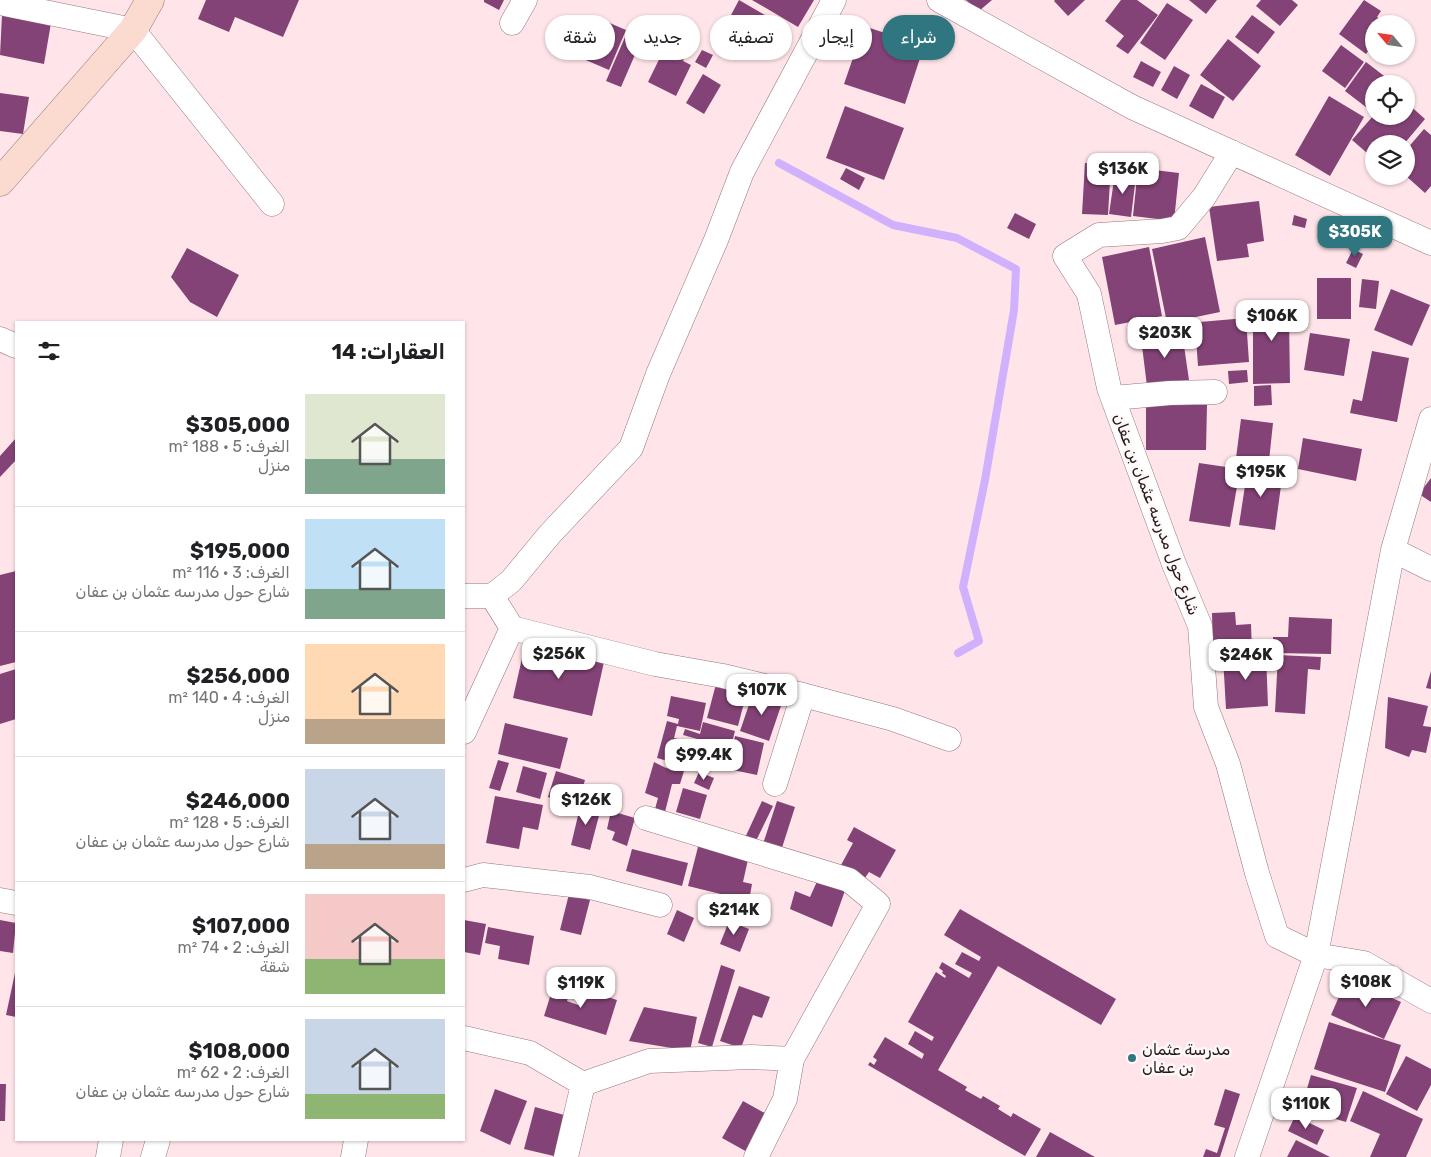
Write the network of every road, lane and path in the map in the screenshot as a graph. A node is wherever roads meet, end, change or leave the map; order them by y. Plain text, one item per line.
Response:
1 (150, 0) edge
2 (525, 0) edge
3 (834, 0) edge
4 (939, 0) edge
5 (0, 3) edge
6 (512, 23) dead end
7 (133, 30) junction
8 (1232, 152) junction
9 (0, 182) edge
10 (272, 204) dead end
11 (1431, 243) edge
12 (0, 339) edge
13 (15, 346) edge
14 (1215, 392) dead end
15 (1113, 398) junction
16 (1431, 419) edge
17 (1393, 550) junction
18 (1431, 569) edge
19 (465, 596) edge
20 (492, 596) junction
21 (512, 628) junction
22 (803, 694) junction
23 (465, 730) edge
24 (949, 739) dead end
25 (775, 784) dead end
26 (646, 818) dead end
27 (465, 880) edge
28 (0, 900) edge
29 (15, 903) edge
30 (660, 905) dead end
31 (1316, 955) junction
32 (1431, 1001) edge
33 (465, 1038) edge
34 (792, 1059) junction
35 (583, 1084) junction
36 (111, 1141) edge
37 (158, 1141) edge
38 (356, 1141) edge
39 (108, 1157) edge
40 (153, 1157) edge
41 (353, 1157) edge
42 (566, 1157) edge
43 (756, 1157) edge
44 (1247, 1157) edge

1 - 7 street
2 - 6 street
3 - 20 street
4 - 8 street
5 - 7 street
7 - 9 street
7 - 10 street
8 - 11 street
8 - 15 street, شارع حول مدرسه عثمان بن عفان
12 - 13 street
14 - 15 street
15 - 31 street, شارع حول مدرسه عثمان بن عفان
16 - 17 street
17 - 18 street
17 - 31 street
19 - 20 street
20 - 21 street
21 - 22 street
21 - 23 street
22 - 24 street
22 - 25 street
26 - 34 street
27 - 30 street
28 - 29 street
31 - 32 street, شارع حول مدرسه عثمان بن عفان
31 - 44 street
33 - 35 street
34 - 35 street
34 - 43 street
35 - 42 street
36 - 39 street
37 - 40 street
38 - 41 street

